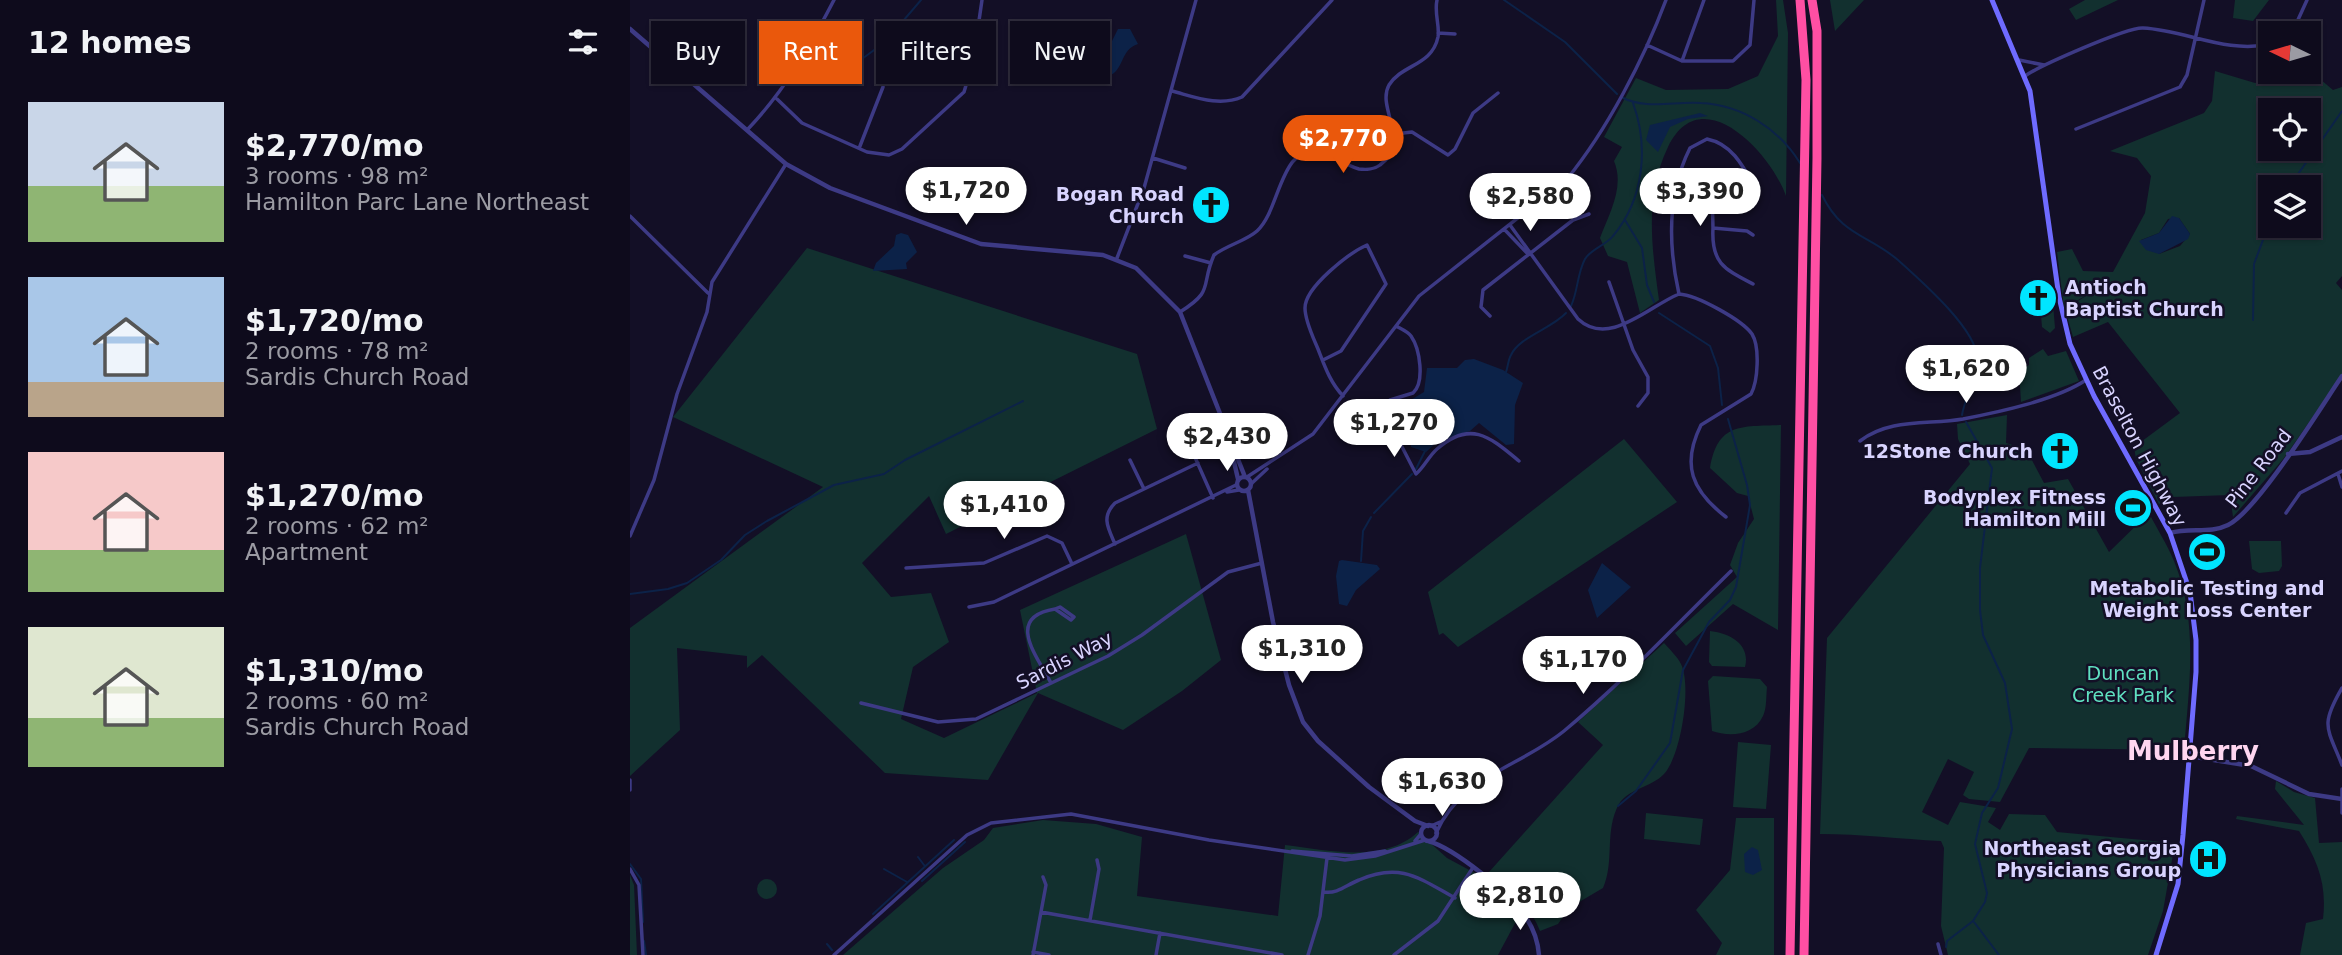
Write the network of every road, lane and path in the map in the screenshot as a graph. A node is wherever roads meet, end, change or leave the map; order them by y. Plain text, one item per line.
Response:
1 (834, 0) edge
2 (982, 0) edge
3 (1196, 0) edge
4 (1332, 0) edge
5 (1437, 0) edge
6 (1666, 0) edge
7 (1704, 0) edge
8 (1754, 0) edge
9 (1800, 0) edge
10 (1812, 0) edge
11 (1992, 0) edge
12 (2204, 0) edge
13 (2307, 0) edge
14 (979, 21) edge
15 (2297, 21) edge
16 (630, 29) edge
17 (1438, 33) junction
18 (1455, 34) dead end
19 (2196, 38) junction
20 (1647, 45) junction
21 (2258, 46) edge
22 (2019, 60) junction
23 (1682, 61) junction
24 (2044, 65) junction
25 (2025, 76) junction
26 (966, 84) edge
27 (883, 87) dead end
28 (1172, 91) junction
29 (1498, 93) dead end
30 (777, 99) junction
31 (748, 129) junction
32 (2076, 129) dead end
33 (1395, 134) junction
34 (860, 146) junction
35 (1153, 158) junction
36 (786, 164) junction
37 (1185, 168) dead end
38 (1681, 176) junction
39 (1754, 186) dead end
40 (1589, 214) dead end
41 (630, 216) edge
42 (1510, 225) junction
43 (1713, 228) junction
44 (1504, 229) junction
45 (1754, 235) dead end
46 (1528, 254) junction
47 (1185, 256) dead end
48 (1117, 258) junction
49 (1211, 263) junction
50 (1609, 282) dead end
51 (1753, 284) dead end
52 (708, 293) junction
53 (1679, 294) junction
54 (1180, 312) junction
55 (1490, 316) dead end
56 (1624, 322) junction
57 (1396, 326) junction
58 (1322, 360) junction
59 (2342, 376) edge
60 (2086, 380) junction
61 (1343, 396) junction
62 (1638, 406) dead end
63 (2342, 437) edge
64 (1860, 441) dead end
65 (1230, 444) junction
66 (1190, 446) dead end
67 (2288, 454) junction
68 (1130, 460) dead end
69 (1519, 461) dead end
70 (1198, 463) junction
71 (1271, 465) junction
72 (2340, 473) edge
73 (1246, 477) junction
74 (1238, 479) junction
75 (1251, 484) junction
76 (2342, 487) edge
77 (1144, 489) junction
78 (1241, 489) junction
79 (1213, 498) junction
80 (2286, 513) dead end
81 (1726, 517) dead end
82 (2169, 533) junction
83 (630, 536) edge
84 (1115, 544) junction
85 (1262, 563) junction
86 (1072, 564) junction
87 (906, 568) dead end
88 (1731, 570) dead end
89 (969, 607) dead end
90 (1055, 609) junction
91 (1051, 683) junction
92 (2342, 688) edge
93 (861, 703) dead end
94 (2340, 755) edge
95 (2189, 756) junction
96 (2342, 765) edge
97 (630, 780) edge
98 (630, 788) edge
99 (2342, 789) edge
100 (2341, 799) edge
101 (2342, 813) edge
102 (1415, 821) junction
103 (1442, 821) junction
104 (1429, 826) junction
105 (1421, 833) junction
106 (1436, 835) junction
107 (1427, 841) junction
108 (1410, 844) junction
109 (1441, 846) junction
110 (1328, 856) junction
111 (1097, 860) dead end
112 (630, 869) edge
113 (1472, 869) junction
114 (1043, 877) dead end
115 (1324, 892) junction
116 (1455, 898) junction
117 (1041, 912) junction
118 (1090, 920) junction
119 (1160, 933) junction
120 (1938, 944) dead end
121 (1245, 948) junction
122 (1033, 954) edge
123 (643, 955) edge
124 (834, 955) edge
125 (1049, 955) edge
126 (1156, 955) edge
127 (1244, 955) edge
128 (1282, 955) edge
129 (1308, 955) edge
130 (1394, 955) edge
131 (1539, 955) edge
132 (1790, 955) edge
133 (1804, 955) edge
134 (1941, 955) edge
135 (2157, 955) edge

1 - 30 street
2 - 14 street
3 - 28 street
4 - 28 street
5 - 17 street
6 - 20 street
7 - 23 street
8 - 23 street
9 - 132 highway
10 - 133 highway
11 - 22 main road, Braselton Highway
12 - 19 street
13 - 15 street
16 - 31 street
17 - 18 street
17 - 33 street
19 - 21 street
19 - 24 street
19 - 32 street
20 - 23 street
20 - 42 street
22 - 24 street
22 - 25 main road, Braselton Highway
24 - 25 street
25 - 60 main road, Braselton Highway
26 - 34 street
27 - 34 street
28 - 35 street
29 - 33 street
30 - 31 street
30 - 34 street
31 - 36 street
33 - 49 street
35 - 37 street
35 - 48 street
36 - 48 street
36 - 52 street
38 - 39 street
38 - 43 street
38 - 53 street
40 - 46 street
41 - 52 street
42 - 44 street
42 - 46 street
43 - 45 street
43 - 51 street
44 - 46 street
44 - 57 street
46 - 55 street
46 - 56 street
47 - 49 street
48 - 54 street
49 - 54 street
50 - 56 street
52 - 83 street
53 - 56 street
53 - 81 street
54 - 65 street
56 - 62 street
57 - 61 street
57 - 69 street
58 - 58 street
58 - 61 street
59 - 67 street, Pine Road
60 - 64 street
60 - 82 main road, Braselton Highway
61 - 71 street
63 - 67 street
65 - 73 street
65 - 74 street
66 - 70 street
67 - 82 street, Pine Road
68 - 77 street
70 - 77 street
70 - 79 street
71 - 73 street
71 - 75 street
72 - 76 street
72 - 80 street
73 - 74 street
73 - 75 street
74 - 78 street
75 - 78 street
77 - 84 street
78 - 79 street
78 - 85 street
79 - 84 street
82 - 95 main road, Braselton Highway
84 - 86 street
85 - 91 street, Sardis Way
85 - 102 street
86 - 87 street
86 - 89 street
88 - 103 street
90 - 90 street
90 - 91 street
91 - 93 street, Sardis Way
92 - 94 street
94 - 96 street
95 - 100 street
95 - 135 main road, Braselton Highway
97 - 98 street
99 - 100 street
100 - 101 street
102 - 104 street
102 - 105 street
103 - 104 street
103 - 106 street
104 - 105 street
104 - 106 street
105 - 107 street
105 - 108 street
106 - 107 street
106 - 109 street
107 - 108 street
107 - 109 street
108 - 110 street
109 - 113 street
110 - 115 street
110 - 124 street
111 - 118 street
112 - 123 street
113 - 116 street
113 - 131 street
114 - 117 street
115 - 116 street
115 - 129 street
116 - 130 street
117 - 118 street
117 - 122 street
118 - 119 street
119 - 121 street
119 - 126 street
120 - 134 street
121 - 127 street
121 - 128 street
122 - 125 street

